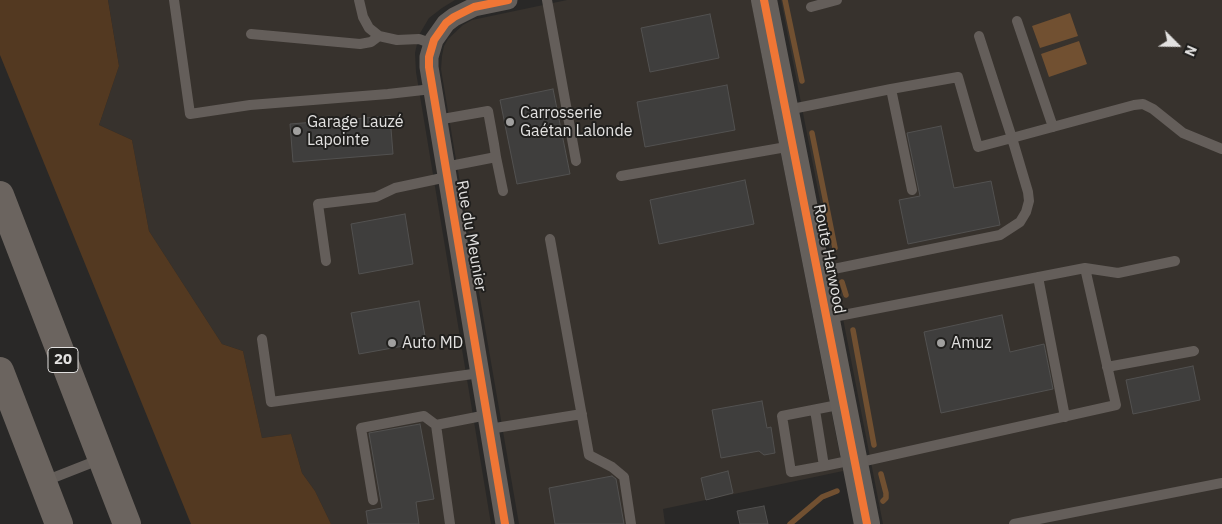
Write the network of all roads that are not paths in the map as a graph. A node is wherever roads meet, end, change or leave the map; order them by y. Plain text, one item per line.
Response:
1 (174, 0) edge
2 (359, 0) edge
3 (508, 0) edge
4 (547, 0) edge
5 (764, 0) edge
6 (837, 0) edge
7 (472, 3) edge
8 (811, 7) dead end
9 (1017, 21) dead end
10 (251, 34) dead end
11 (379, 36) junction
12 (979, 36) dead end
13 (433, 44) junction
14 (432, 89) junction
15 (891, 89) junction
16 (786, 110) junction
17 (437, 120) junction
18 (1053, 127) junction
19 (1012, 138) junction
20 (793, 146) junction
21 (1222, 149) edge
22 (496, 158) junction
23 (576, 161) dead end
24 (446, 172) junction
25 (621, 176) dead end
26 (912, 190) dead end
27 (503, 191) dead end
28 (0, 195) edge
29 (550, 239) dead end
30 (326, 261) dead end
31 (1175, 261) dead end
32 (1084, 268) junction
33 (818, 272) junction
34 (1038, 277) junction
35 (827, 318) junction
36 (262, 339) dead end
37 (1194, 351) dead end
38 (1107, 367) junction
39 (0, 372) edge
40 (480, 373) junction
41 (844, 404) junction
42 (815, 410) junction
43 (582, 414) junction
44 (1065, 416) junction
45 (488, 422) junction
46 (436, 426) junction
47 (102, 458) junction
48 (855, 462) junction
49 (824, 466) junction
50 (43, 482) junction
51 (1222, 483) edge
52 (373, 500) dead end
53 (59, 524) edge
54 (127, 524) edge
55 (450, 524) edge
56 (505, 524) edge
57 (631, 524) edge
58 (867, 524) edge
59 (1014, 524) edge

1 - 14 lane
2 - 11 lane
3 - 7 street, Rue du Meunier
4 - 23 lane
5 - 16 main road, Route Harwood
6 - 8 lane
7 - 13 street, Rue du Meunier
9 - 18 lane
10 - 11 lane
11 - 13 lane
12 - 19 lane
13 - 14 street, Rue du Meunier
14 - 17 street, Rue du Meunier
15 - 16 lane
15 - 19 lane
15 - 26 lane
16 - 20 main road, Route Harwood
17 - 22 lane
17 - 24 street, Rue du Meunier
18 - 19 lane
18 - 21 lane
19 - 33 lane
20 - 25 lane
20 - 33 main road, Route Harwood
22 - 24 lane
22 - 27 lane
24 - 30 lane
24 - 40 street, Rue du Meunier
28 - 47 highway, 20
29 - 43 lane
31 - 32 lane
32 - 34 lane
32 - 38 lane
33 - 35 main road, Route Harwood
34 - 35 lane
34 - 44 lane
35 - 41 main road, Route Harwood
36 - 40 lane
37 - 38 lane
38 - 44 lane
39 - 50 highway
40 - 45 street, Rue du Meunier
41 - 42 lane
41 - 48 main road, Route Harwood
42 - 49 lane
42 - 49 lane
43 - 45 lane
43 - 57 lane
44 - 48 lane
45 - 46 lane
45 - 56 street, Rue du Meunier
46 - 52 lane
46 - 55 lane
47 - 50 lane
47 - 54 highway, 20
48 - 49 lane
48 - 58 main road, Route Harwood
50 - 53 highway
51 - 59 lane

